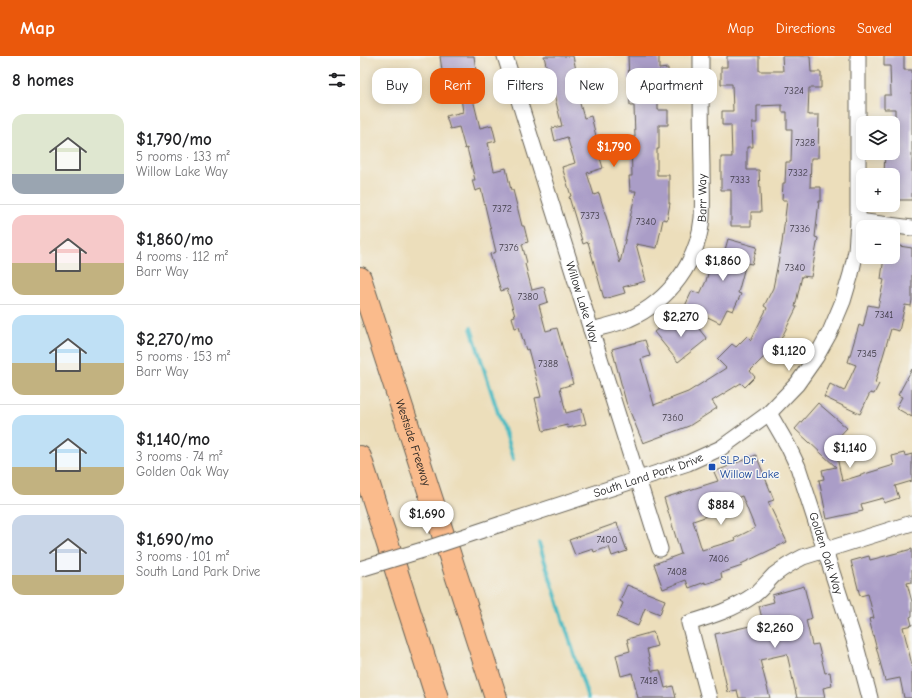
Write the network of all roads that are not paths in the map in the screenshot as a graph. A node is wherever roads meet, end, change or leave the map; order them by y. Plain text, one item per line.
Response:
1 (505, 56) edge
2 (701, 56) edge
3 (858, 56) edge
4 (858, 220) edge
5 (900, 226) edge
6 (912, 228) edge
7 (856, 251) edge
8 (360, 278) edge
9 (591, 330) junction
10 (769, 413) junction
11 (360, 457) edge
12 (638, 480) junction
13 (912, 523) edge
14 (660, 549) dead end
15 (825, 549) junction
16 (360, 569) edge
17 (437, 698) edge
18 (496, 698) edge
19 (710, 698) edge
20 (870, 698) edge

1 - 9 street, Willow Lake Way
2 - 9 street, Barr Way
3 - 4 street, South Land Park Drive
5 - 6 street
7 - 10 street, South Land Park Drive
8 - 18 highway, Westside Freeway
9 - 12 street, Willow Lake Way
10 - 12 street, South Land Park Drive
10 - 15 street, Golden Oak Way
11 - 17 highway
12 - 14 street, Willow Lake Way
12 - 16 street, South Land Park Drive, bridge
13 - 15 street
15 - 19 street
15 - 20 street, Golden Oak Way

